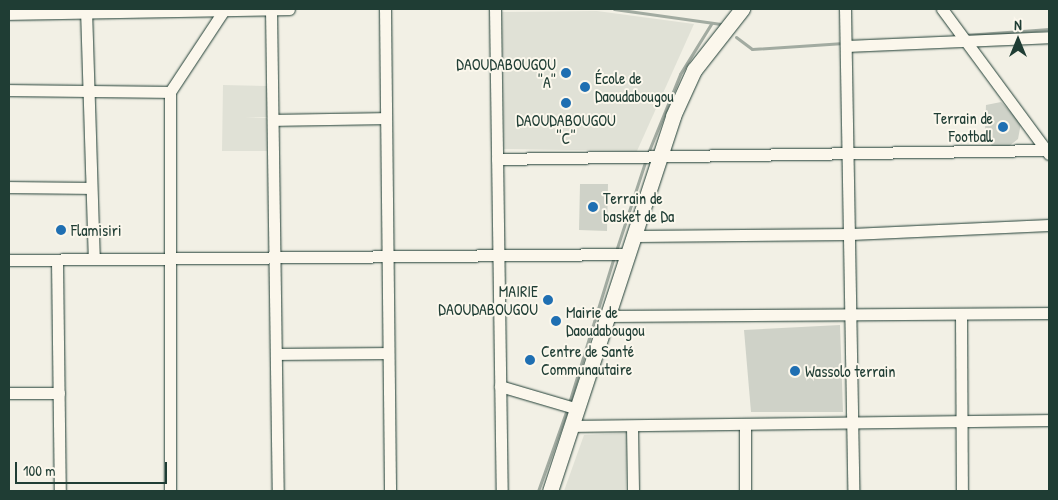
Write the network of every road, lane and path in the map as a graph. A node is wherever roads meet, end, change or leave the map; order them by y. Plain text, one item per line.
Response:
1 (271, 9) edge
2 (289, 9) edge
3 (385, 9) edge
4 (495, 9) edge
5 (845, 9) edge
6 (942, 9) edge
7 (86, 10) edge
8 (195, 10) edge
9 (224, 10) edge
10 (735, 11) edge
11 (9, 14) edge
12 (1049, 37) edge
13 (966, 42) junction
14 (846, 46) junction
15 (9, 90) edge
16 (88, 91) junction
17 (170, 92) junction
18 (386, 118) junction
19 (273, 120) junction
20 (1048, 152) edge
21 (849, 153) junction
22 (660, 155) junction
23 (497, 158) junction
24 (9, 187) edge
25 (91, 188) junction
26 (1049, 225) edge
27 (851, 234) junction
28 (635, 236) junction
29 (629, 254) junction
30 (498, 256) junction
31 (388, 257) junction
32 (275, 258) junction
33 (94, 259) junction
34 (169, 259) junction
35 (9, 260) edge
36 (57, 260) junction
37 (1049, 313) edge
38 (961, 314) junction
39 (852, 315) junction
40 (610, 316) junction
41 (388, 352) junction
42 (276, 354) junction
43 (500, 386) junction
44 (59, 393) junction
45 (9, 394) edge
46 (578, 409) junction
47 (1049, 420) edge
48 (961, 421) junction
49 (853, 423) junction
50 (745, 424) junction
51 (572, 426) junction
52 (632, 426) junction
53 (60, 491) edge
54 (170, 491) edge
55 (278, 491) edge
56 (390, 491) edge
57 (502, 491) edge
58 (550, 491) edge
59 (633, 491) edge
60 (746, 491) edge
61 (853, 491) edge
62 (962, 491) edge

1 - 2 street
1 - 9 street
1 - 19 street
3 - 18 street
4 - 23 street
5 - 14 street
6 - 13 street
7 - 8 street
7 - 11 street
7 - 16 street
8 - 9 street
9 - 17 street
10 - 22 street
12 - 13 street
13 - 14 street
13 - 20 street
14 - 21 street
15 - 16 street
16 - 17 street
16 - 25 street
17 - 34 street
18 - 19 street
18 - 31 street
19 - 32 street
20 - 21 street
21 - 22 street
21 - 27 street
22 - 23 street
22 - 28 street
23 - 30 street
24 - 25 street
25 - 33 street
26 - 27 street
27 - 28 street
27 - 39 street
28 - 29 street
29 - 30 street
29 - 40 street
30 - 31 street
30 - 43 street
31 - 32 street
31 - 41 street
32 - 34 street
32 - 42 street
33 - 34 street
33 - 36 street
34 - 54 street
35 - 36 street
36 - 44 street
37 - 38 street
38 - 39 street
38 - 48 street
39 - 40 street
39 - 49 street
40 - 46 street
41 - 42 street
41 - 56 street
42 - 55 street
43 - 46 street
43 - 57 street
44 - 45 street
44 - 53 street
46 - 51 street
47 - 48 street
48 - 49 street
48 - 62 street
49 - 50 street
49 - 61 street
50 - 52 street
50 - 60 street
51 - 52 street
51 - 58 street
52 - 59 street

